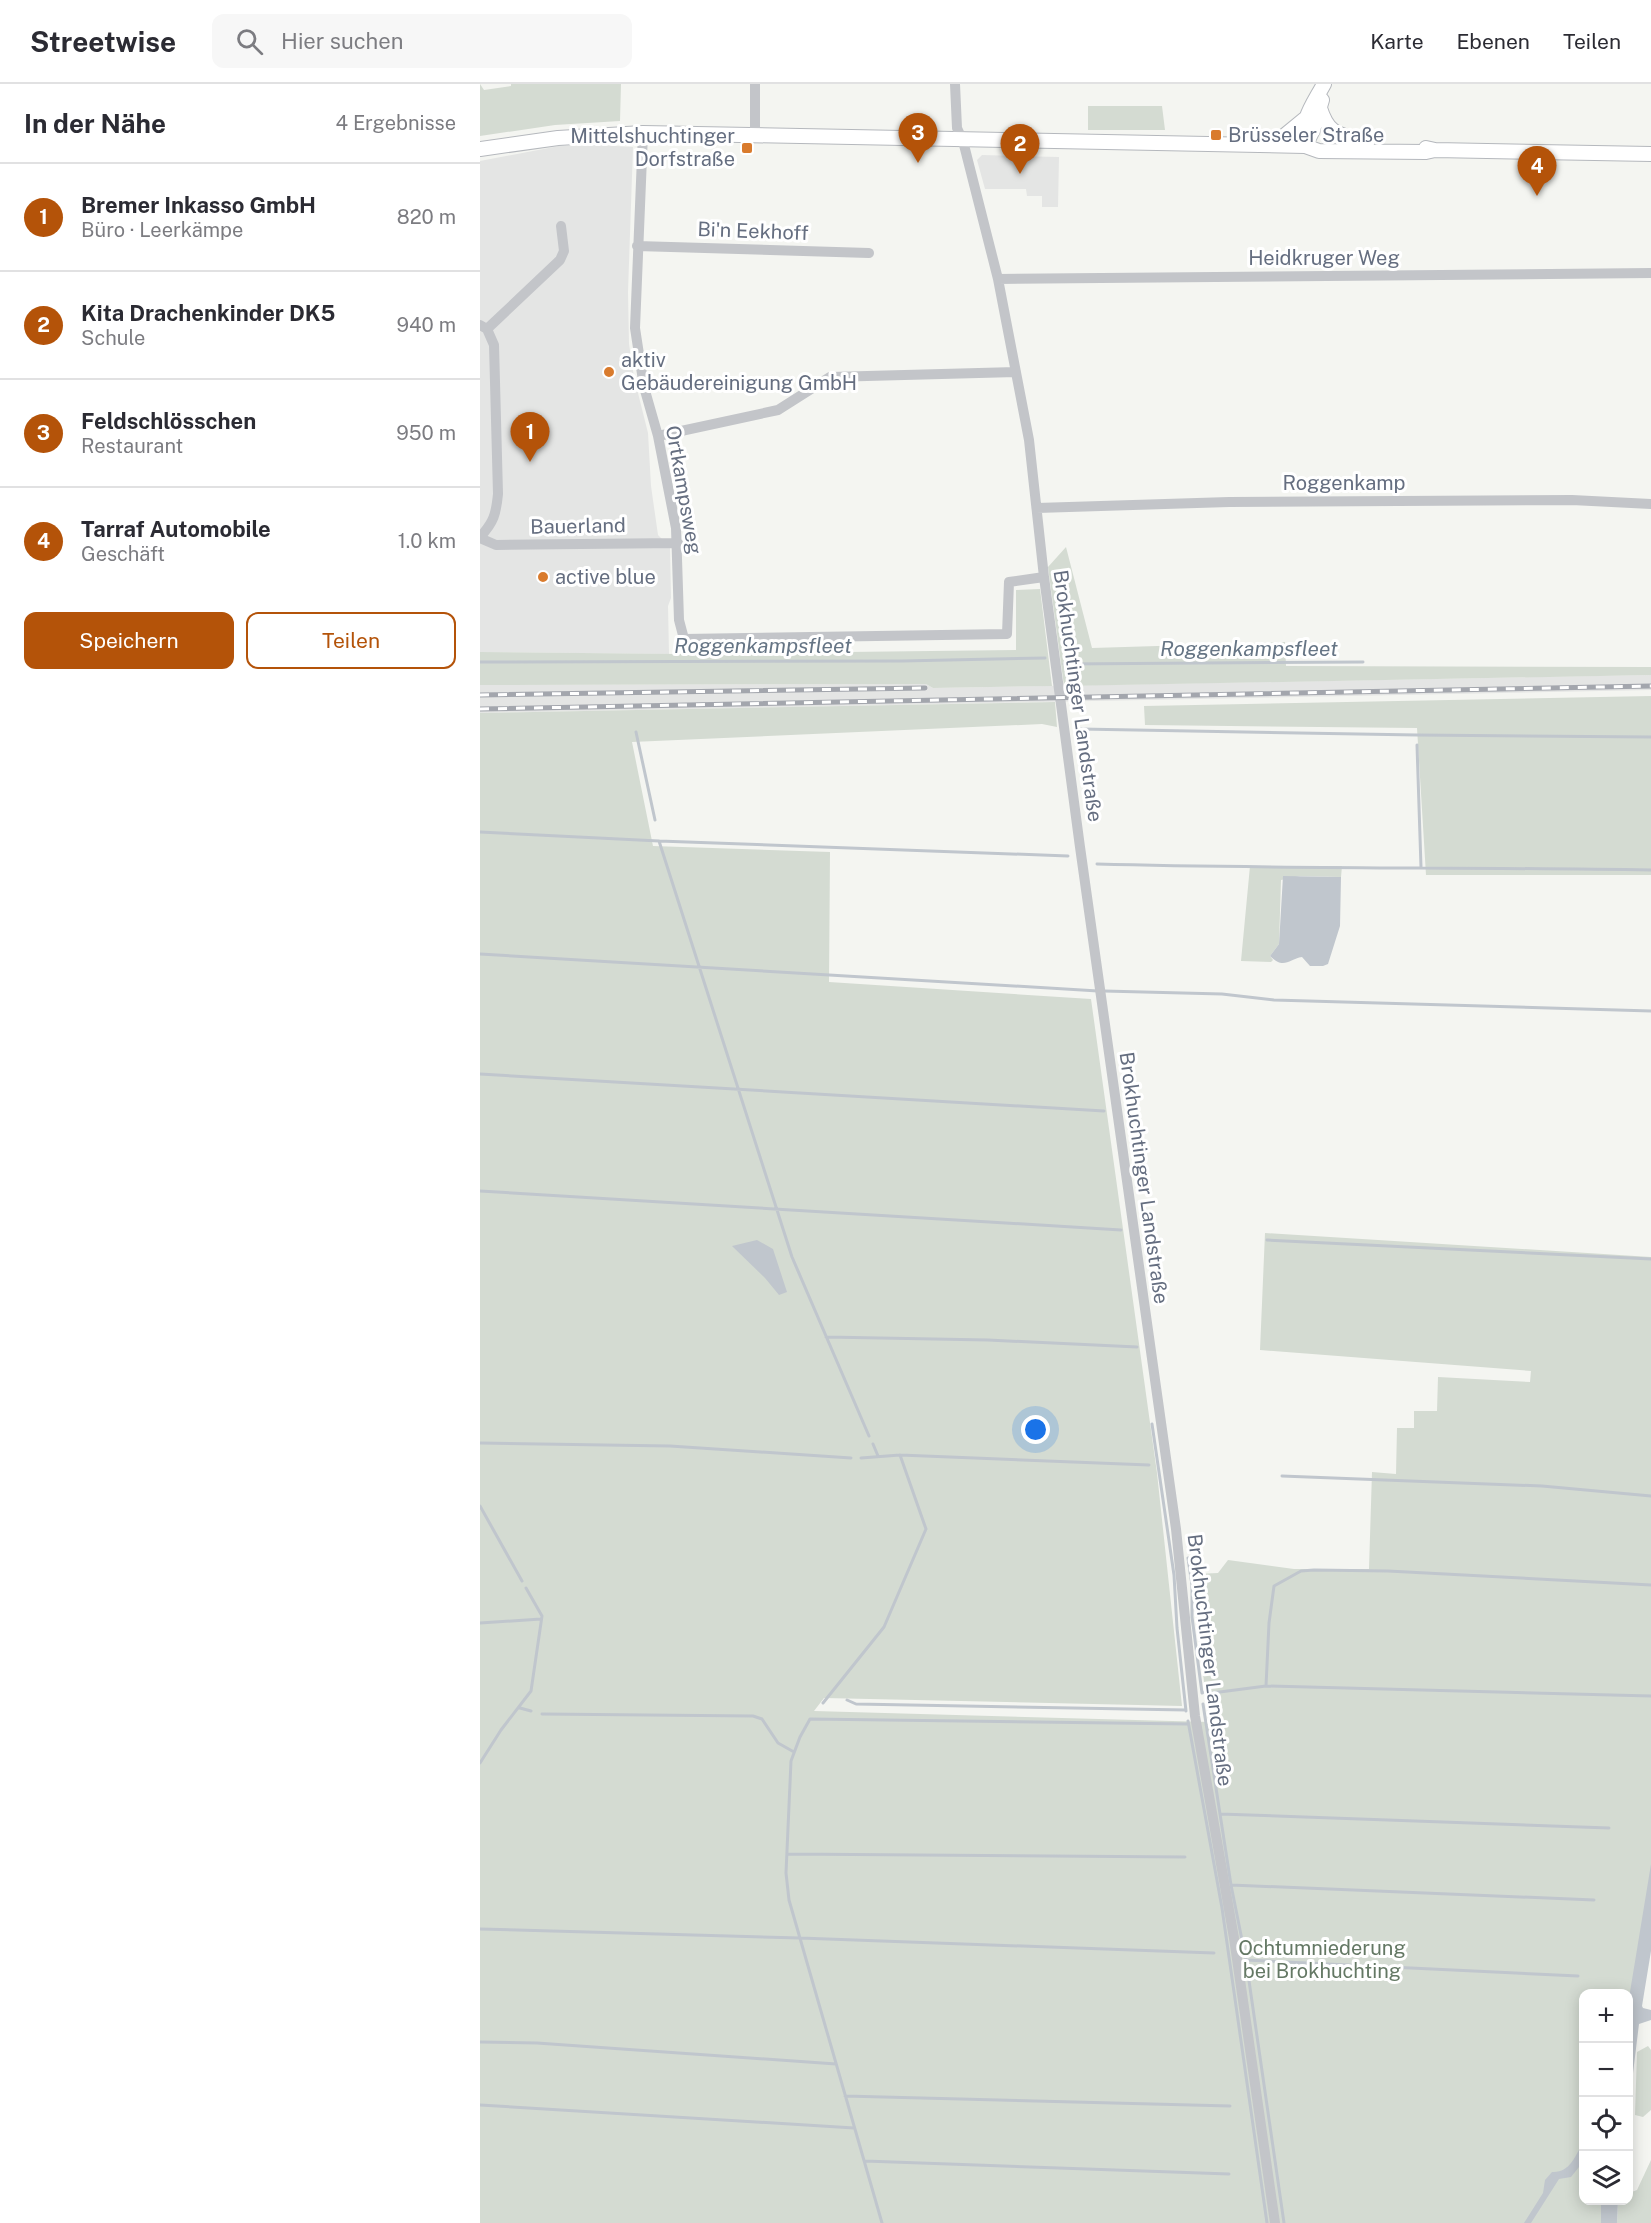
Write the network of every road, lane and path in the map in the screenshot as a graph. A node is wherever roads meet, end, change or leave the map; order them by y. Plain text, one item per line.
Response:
1 (754, 84) edge
2 (955, 84) edge
3 (1324, 84) edge
4 (1320, 108) junction
5 (1306, 118) junction
6 (643, 133) junction
7 (755, 136) junction
8 (963, 141) junction
9 (1367, 143) junction
10 (1273, 146) junction
11 (1305, 146) junction
12 (480, 149) edge
13 (1435, 150) junction
14 (1651, 154) edge
15 (561, 226) dead end
16 (637, 246) junction
17 (869, 253) dead end
18 (1651, 273) edge
19 (998, 279) junction
20 (483, 327) edge
21 (1016, 372) junction
22 (658, 436) junction
23 (1651, 504) edge
24 (1037, 508) junction
25 (480, 537) edge
26 (678, 543) junction
27 (1044, 578) junction
28 (1275, 2223) edge

1 - 7 street
2 - 8 street, Brokhuchtinger Landstraße
3 - 4 main road
3 - 5 main road
4 - 9 main road
4 - 11 main road
5 - 10 main road
5 - 11 main road
6 - 7 main road
6 - 12 main road
6 - 16 street, Ortkampsweg
7 - 8 main road
8 - 10 main road
8 - 19 street, Brokhuchtinger Landstraße
9 - 11 main road
9 - 13 main road
10 - 11 main road
11 - 13 main road
13 - 14 main road
15 - 20 street
16 - 17 street, Bi'n Eekhoff
16 - 22 street, Ortkampsweg
18 - 19 street, Heidkruger Weg
19 - 21 street, Brokhuchtinger Landstraße
20 - 25 street
21 - 22 street
21 - 24 street, Brokhuchtinger Landstraße
22 - 26 street, Ortkampsweg
23 - 24 street, Roggenkamp
24 - 27 street, Brokhuchtinger Landstraße
25 - 26 street, Bauerland
26 - 27 street, Ortkampsweg
27 - 28 street, Brokhuchtinger Landstraße

